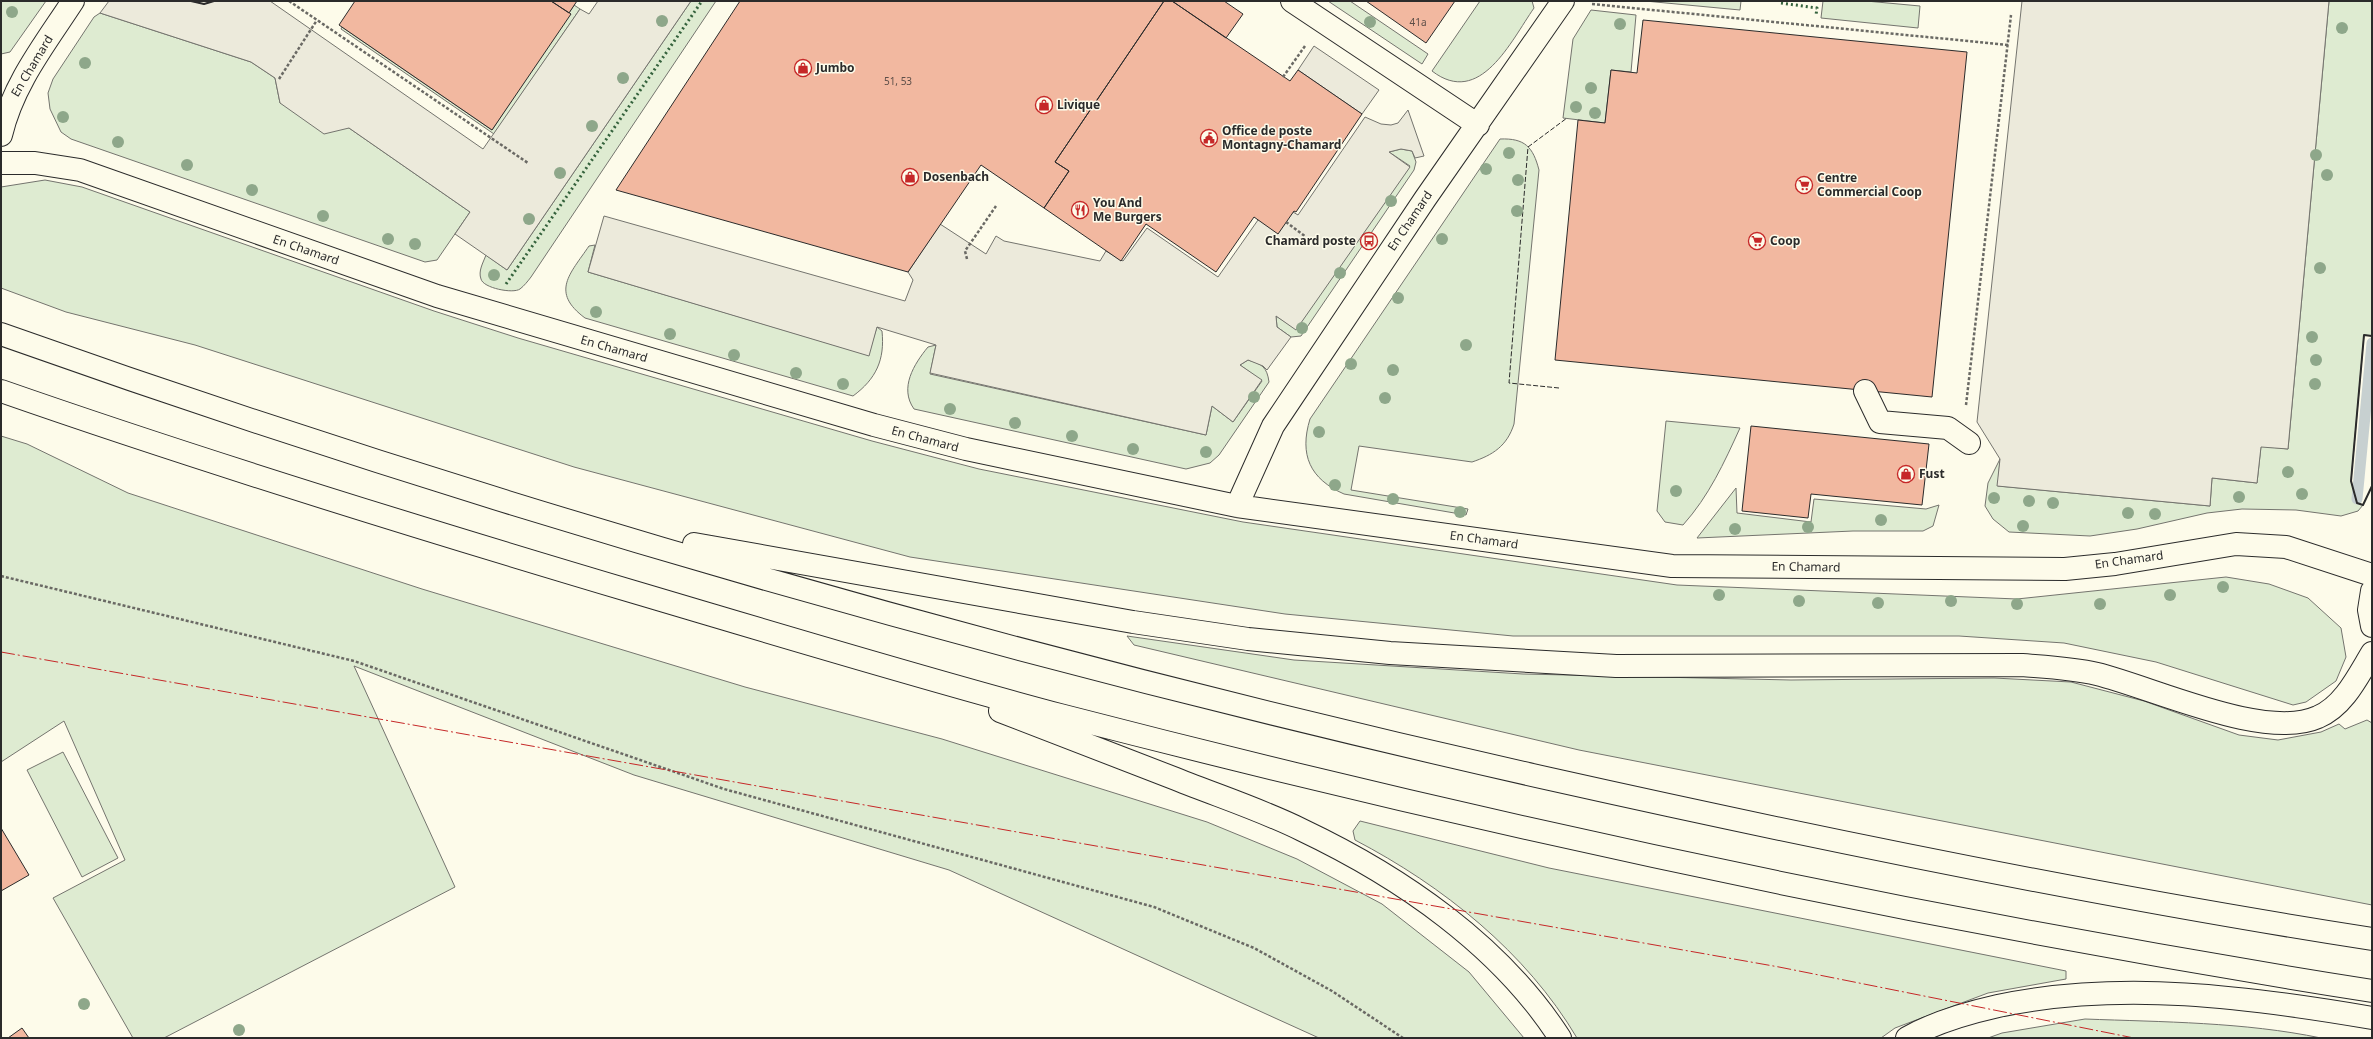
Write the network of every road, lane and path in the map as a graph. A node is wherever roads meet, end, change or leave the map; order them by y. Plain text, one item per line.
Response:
1 (73, 1) edge
2 (289, 1) edge
3 (1292, 1) edge
4 (1563, 1) edge
5 (1588, 3) dead end
6 (2011, 15) dead end
7 (317, 20) junction
8 (1308, 42) dead end
9 (2008, 46) junction
10 (1284, 77) dead end
11 (279, 79) dead end
12 (1478, 125) junction
13 (1, 135) edge
14 (1, 163) edge
15 (528, 163) dead end
16 (996, 206) dead end
17 (1286, 222) dead end
18 (1306, 237) dead end
19 (968, 260) dead end
20 (1, 334) edge
21 (1865, 391) dead end
22 (9, 393) edge
23 (1966, 405) dead end
24 (1969, 443) dead end
25 (1237, 506) junction
26 (588, 526) junction
27 (2372, 575) edge
28 (1, 576) edge
29 (2372, 591) edge
30 (2372, 626) edge
31 (2372, 653) edge
32 (888, 667) junction
33 (2372, 939) edge
34 (2372, 991) edge
35 (2372, 1018) edge
36 (1403, 1038) edge
37 (1560, 1038) edge
38 (1907, 1038) edge

1 - 13 main road, En Chamard
2 - 7 path
3 - 12 main road
4 - 12 main road, En Chamard
5 - 9 path
6 - 9 path
7 - 11 path
7 - 15 path
8 - 10 path
9 - 23 path
12 - 25 main road, En Chamard
14 - 25 main road, En Chamard
16 - 19 path
17 - 18 path
20 - 26 main road
21 - 24 main road
22 - 32 main road
25 - 27 main road, En Chamard
26 - 31 main road
26 - 33 main road
28 - 36 path
29 - 30 main road
32 - 34 main road
32 - 37 main road
35 - 38 main road

